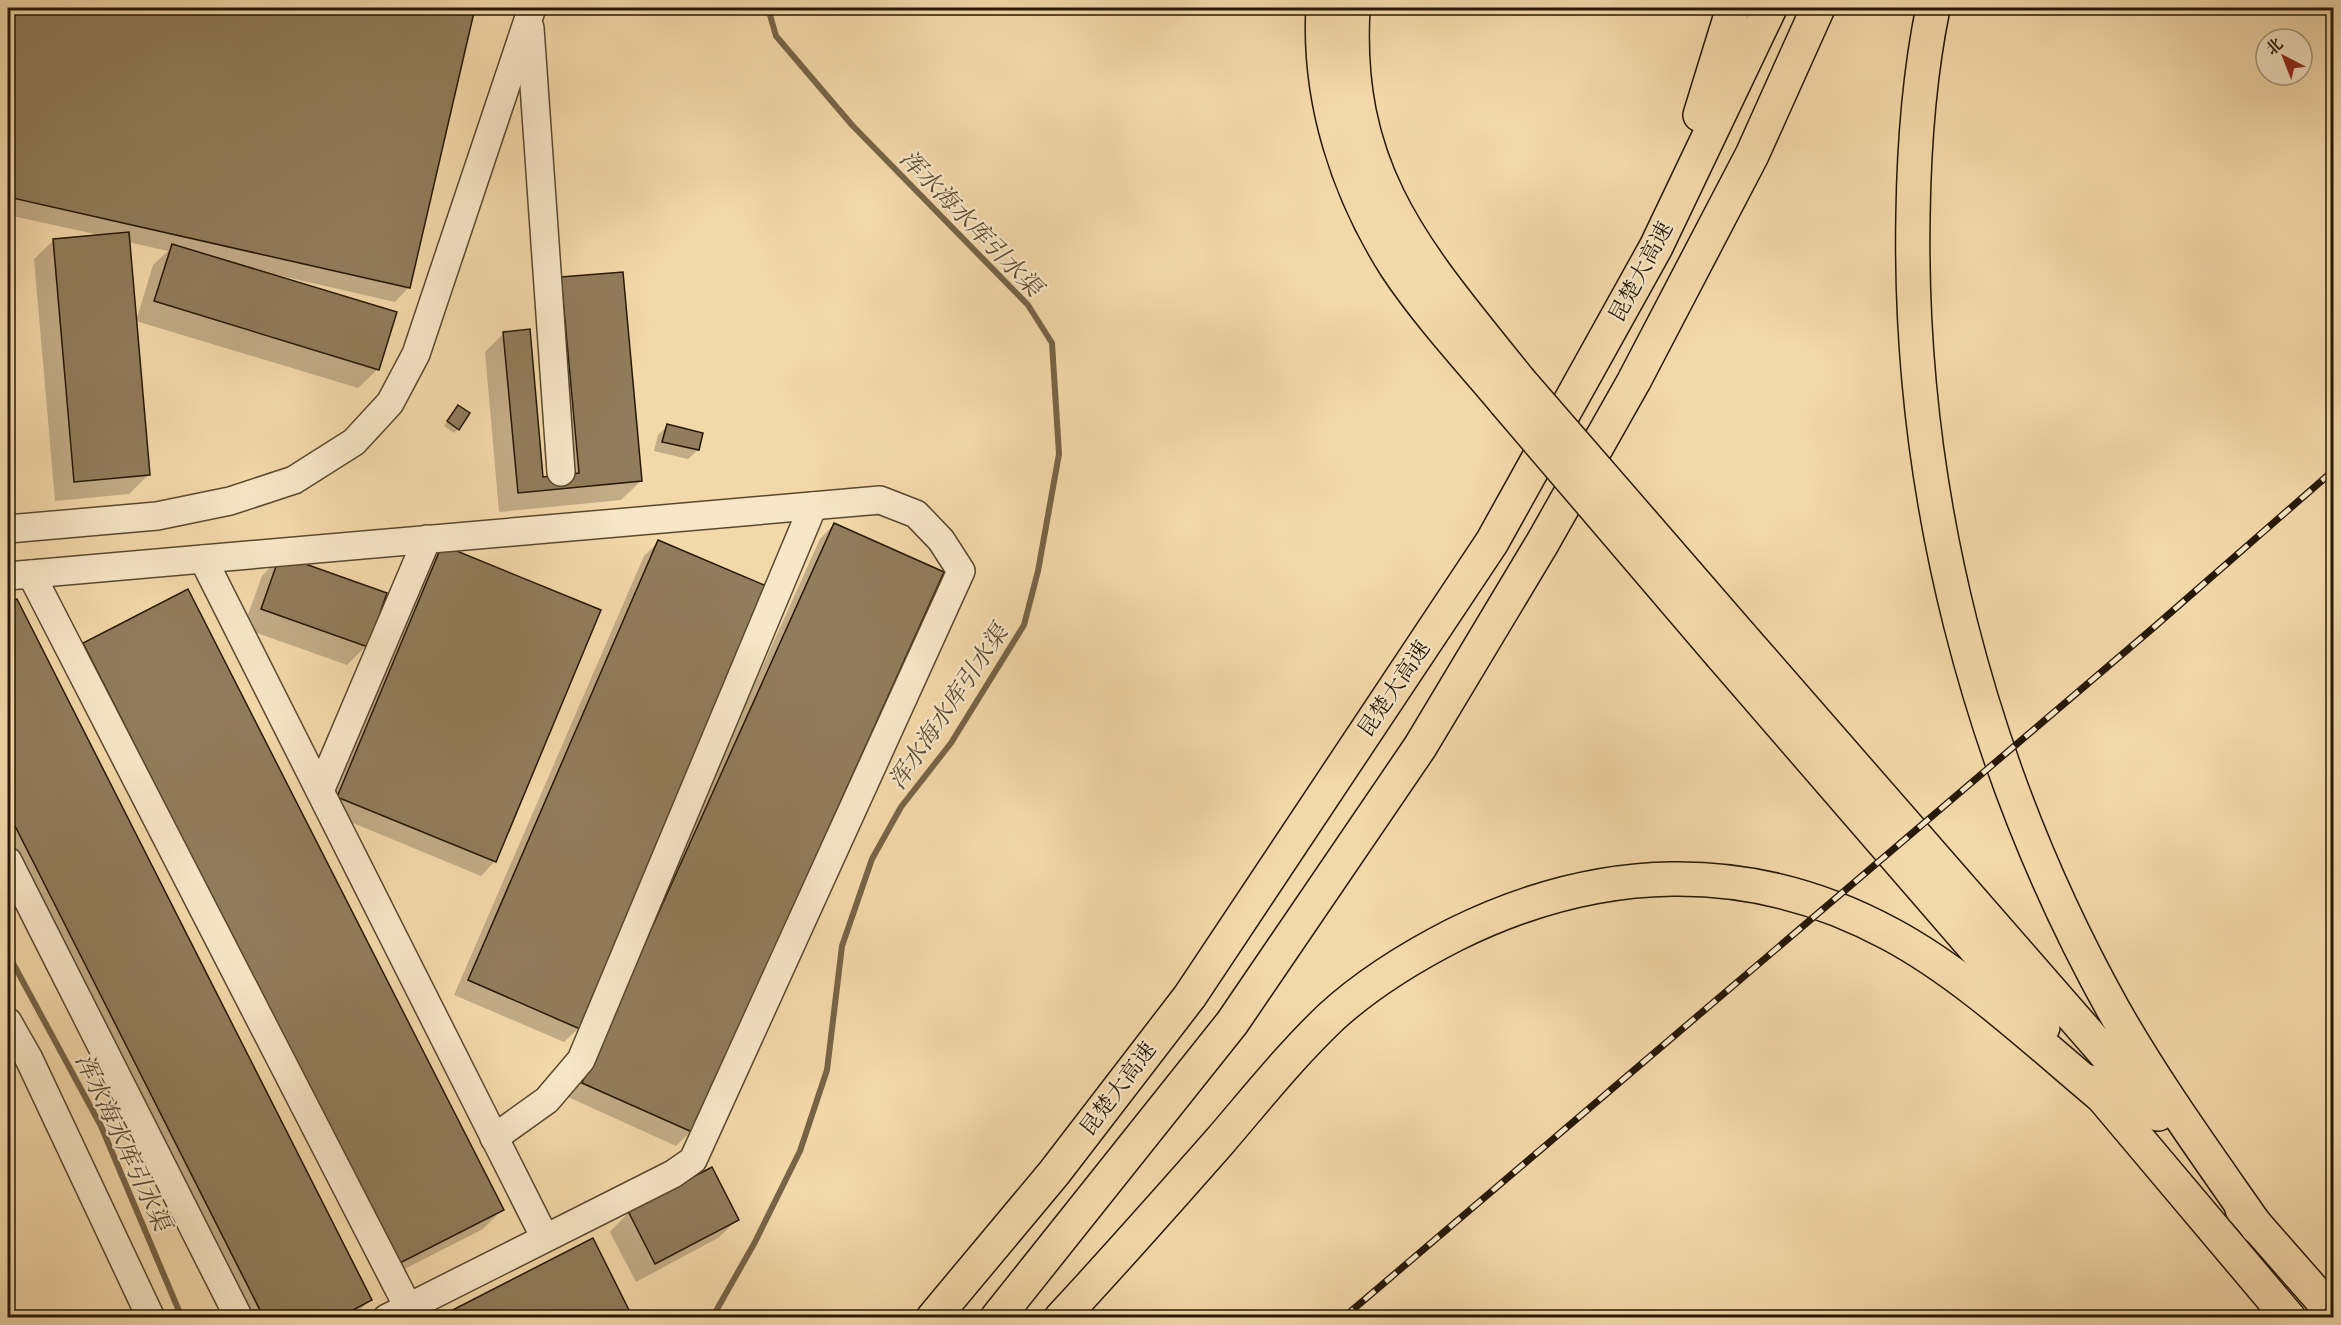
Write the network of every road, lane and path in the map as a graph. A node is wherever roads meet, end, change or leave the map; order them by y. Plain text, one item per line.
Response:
1 (1323, 8) edge
2 (1353, 8) edge
3 (1733, 8) edge
4 (1770, 8) edge
5 (1818, 8) edge
6 (1933, 8) edge
7 (530, 11) edge
8 (1656, 248) junction
9 (1512, 391) junction
10 (561, 472) dead end
11 (813, 506) junction
12 (8, 529) edge
13 (427, 539) junction
14 (203, 559) junction
15 (19, 575) edge
16 (1731, 646) junction
17 (320, 791) junction
18 (8, 861) edge
19 (8, 1022) edge
20 (2104, 1098) junction
21 (494, 1138) junction
22 (2257, 1227) junction
23 (545, 1238) junction
24 (398, 1312) edge
25 (2334, 1314) edge
26 (151, 1317) edge
27 (239, 1317) edge
28 (933, 1317) edge
29 (997, 1317) edge
30 (1061, 1317) edge
31 (2289, 1317) edge

1 - 9 highway
2 - 9 highway
3 - 8 highway
4 - 8 highway, 昆楚大高速
5 - 29 highway, 昆楚大高速
6 - 22 highway
7 - 10 street
7 - 12 street
8 - 28 highway, 昆楚大高速
9 - 16 highway, bridge
11 - 13 street
11 - 21 street
11 - 23 street
13 - 14 street
13 - 17 street
14 - 15 street
14 - 17 street
15 - 24 street
16 - 20 highway
16 - 22 highway
17 - 21 street
18 - 27 street
19 - 26 street
20 - 30 highway
20 - 31 highway
21 - 23 street
22 - 25 highway
23 - 24 street

